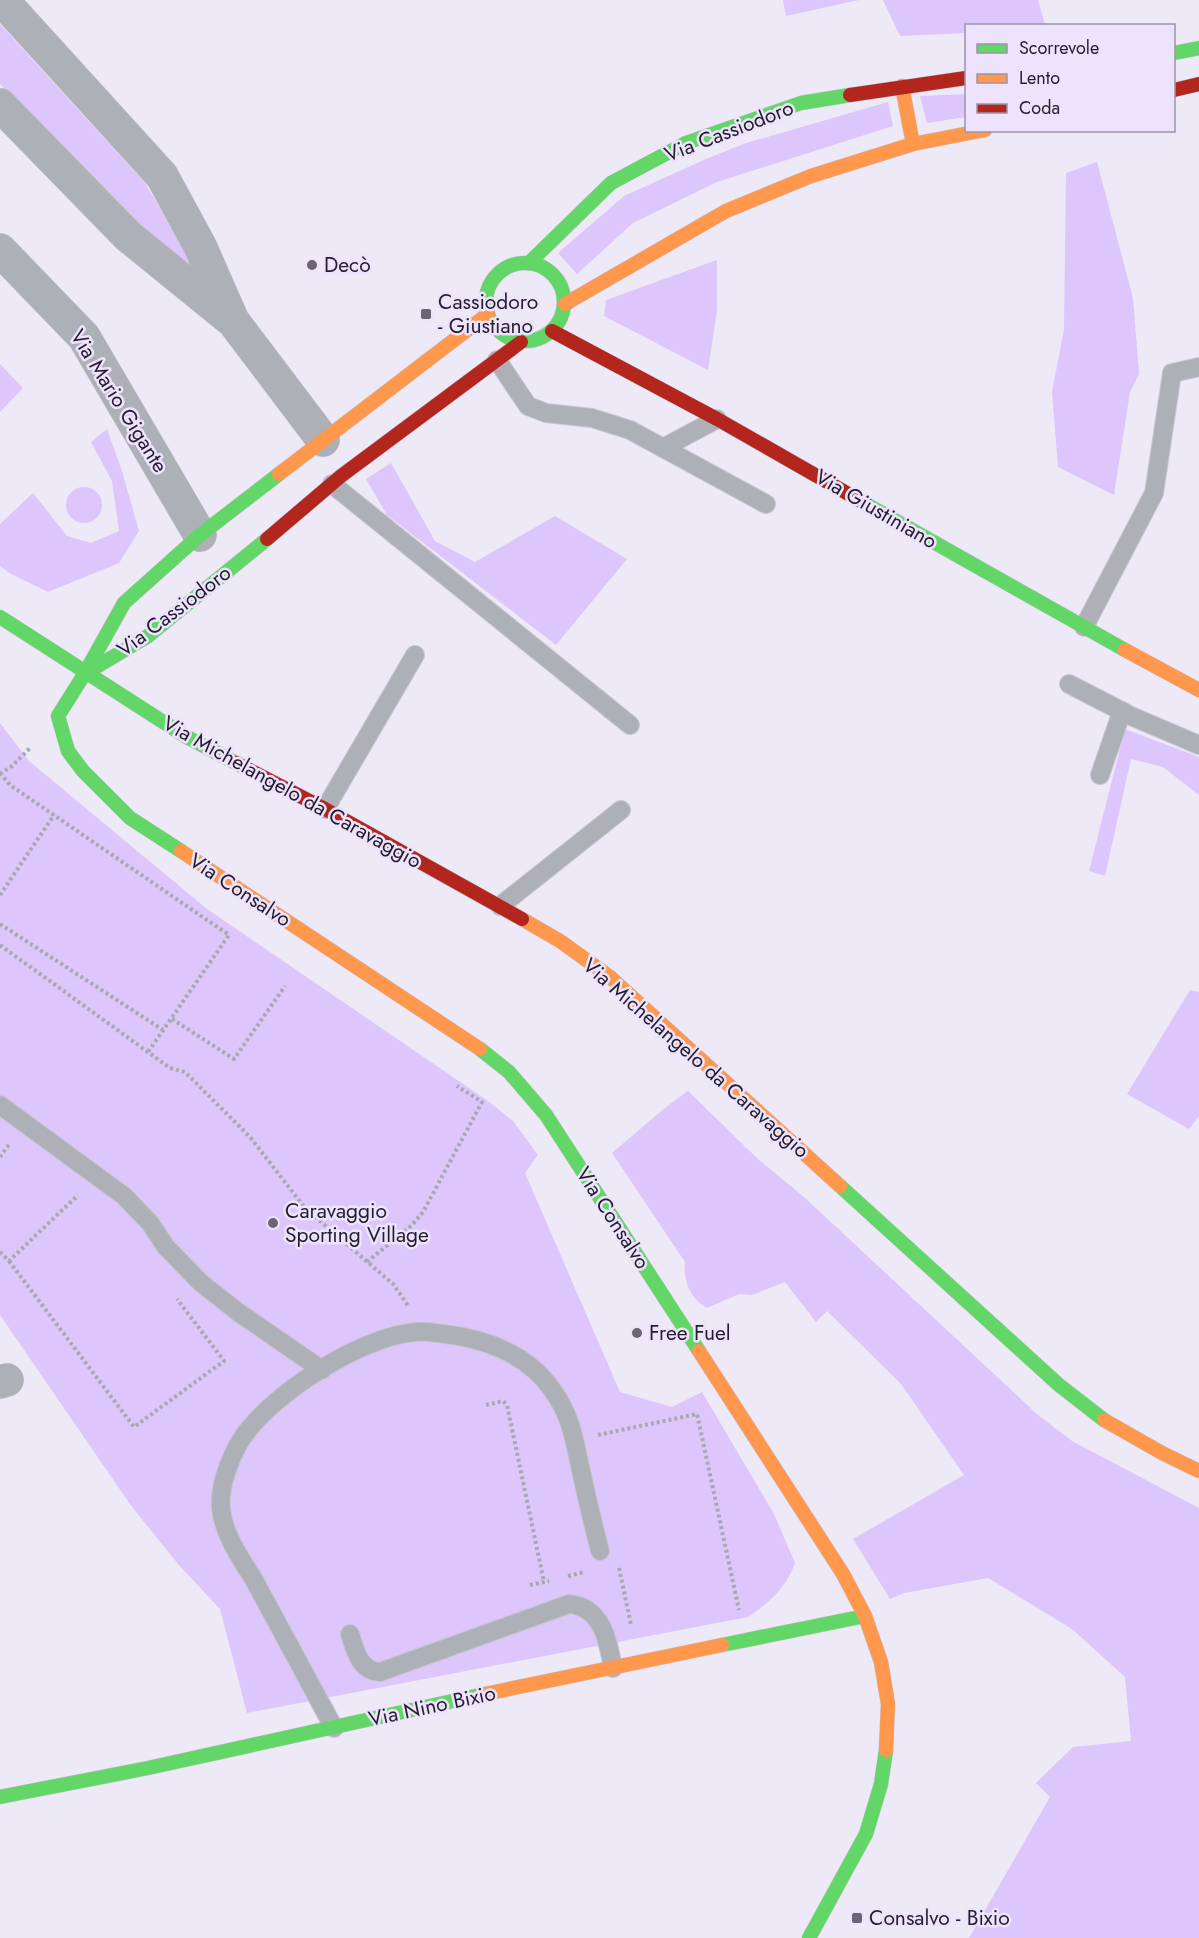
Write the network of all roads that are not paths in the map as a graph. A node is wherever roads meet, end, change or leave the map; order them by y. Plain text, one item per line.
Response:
1 (2, 0) edge
2 (1199, 48) edge
3 (1175, 53) edge
4 (965, 78) edge
5 (1199, 84) edge
6 (902, 86) junction
7 (1175, 90) edge
8 (0, 105) edge
9 (975, 132) edge
10 (913, 144) junction
11 (0, 250) edge
12 (529, 263) junction
13 (565, 304) junction
14 (488, 314) junction
15 (232, 321) junction
16 (552, 331) junction
17 (521, 342) junction
18 (497, 360) junction
19 (1199, 367) edge
20 (717, 419) junction
21 (323, 440) junction
22 (663, 448) junction
23 (332, 484) junction
24 (766, 504) dead end
25 (200, 535) junction
26 (0, 617) edge
27 (1084, 627) junction
28 (416, 654) dead end
29 (84, 673) junction
30 (1069, 684) dead end
31 (1199, 690) edge
32 (1122, 711) junction
33 (630, 725) dead end
34 (1199, 745) edge
35 (1100, 775) dead end
36 (326, 809) junction
37 (621, 810) dead end
38 (500, 906) junction
39 (0, 1105) edge
40 (322, 1370) junction
41 (1199, 1471) edge
42 (600, 1551) dead end
43 (865, 1616) junction
44 (350, 1634) dead end
45 (613, 1668) junction
46 (334, 1728) junction
47 (0, 1797) edge
48 (809, 1938) edge

1 - 15 street
2 - 3 main road
4 - 6 main road, Via Cassiodoro
5 - 7 main road
6 - 10 main road
6 - 12 main road, Via Cassiodoro
8 - 15 street
9 - 10 main road
10 - 13 main road
11 - 25 street, Via Mario Gigante
12 - 13 main road
12 - 14 main road
13 - 16 main road
14 - 17 main road
14 - 21 main road, Via Cassiodoro
15 - 21 street
16 - 17 main road
16 - 20 main road, Via Giustiniano
17 - 18 main road, Via Cassiodoro
18 - 22 lane
18 - 23 main road, Via Cassiodoro
19 - 27 lane
20 - 22 lane
20 - 27 main road, Via Giustiniano
21 - 25 main road, Via Cassiodoro
22 - 24 lane
23 - 29 main road, Via Cassiodoro
23 - 33 lane
25 - 29 main road, Via Cassiodoro
26 - 29 main road, Via Michelangelo da Caravaggio
27 - 31 main road, Via Giustiniano
28 - 36 lane
29 - 36 main road, Via Michelangelo da Caravaggio
29 - 43 main road, Via Consalvo
30 - 32 lane
32 - 34 lane
32 - 35 lane
36 - 38 main road, Via Michelangelo da Caravaggio
37 - 38 lane
38 - 41 main road, Via Michelangelo da Caravaggio
39 - 40 lane
40 - 42 lane
40 - 46 lane
43 - 45 main road, Via Nino Bixio
43 - 48 main road, Via Consalvo
44 - 45 lane
45 - 46 main road, Via Nino Bixio
46 - 47 main road, Via Nino Bixio

